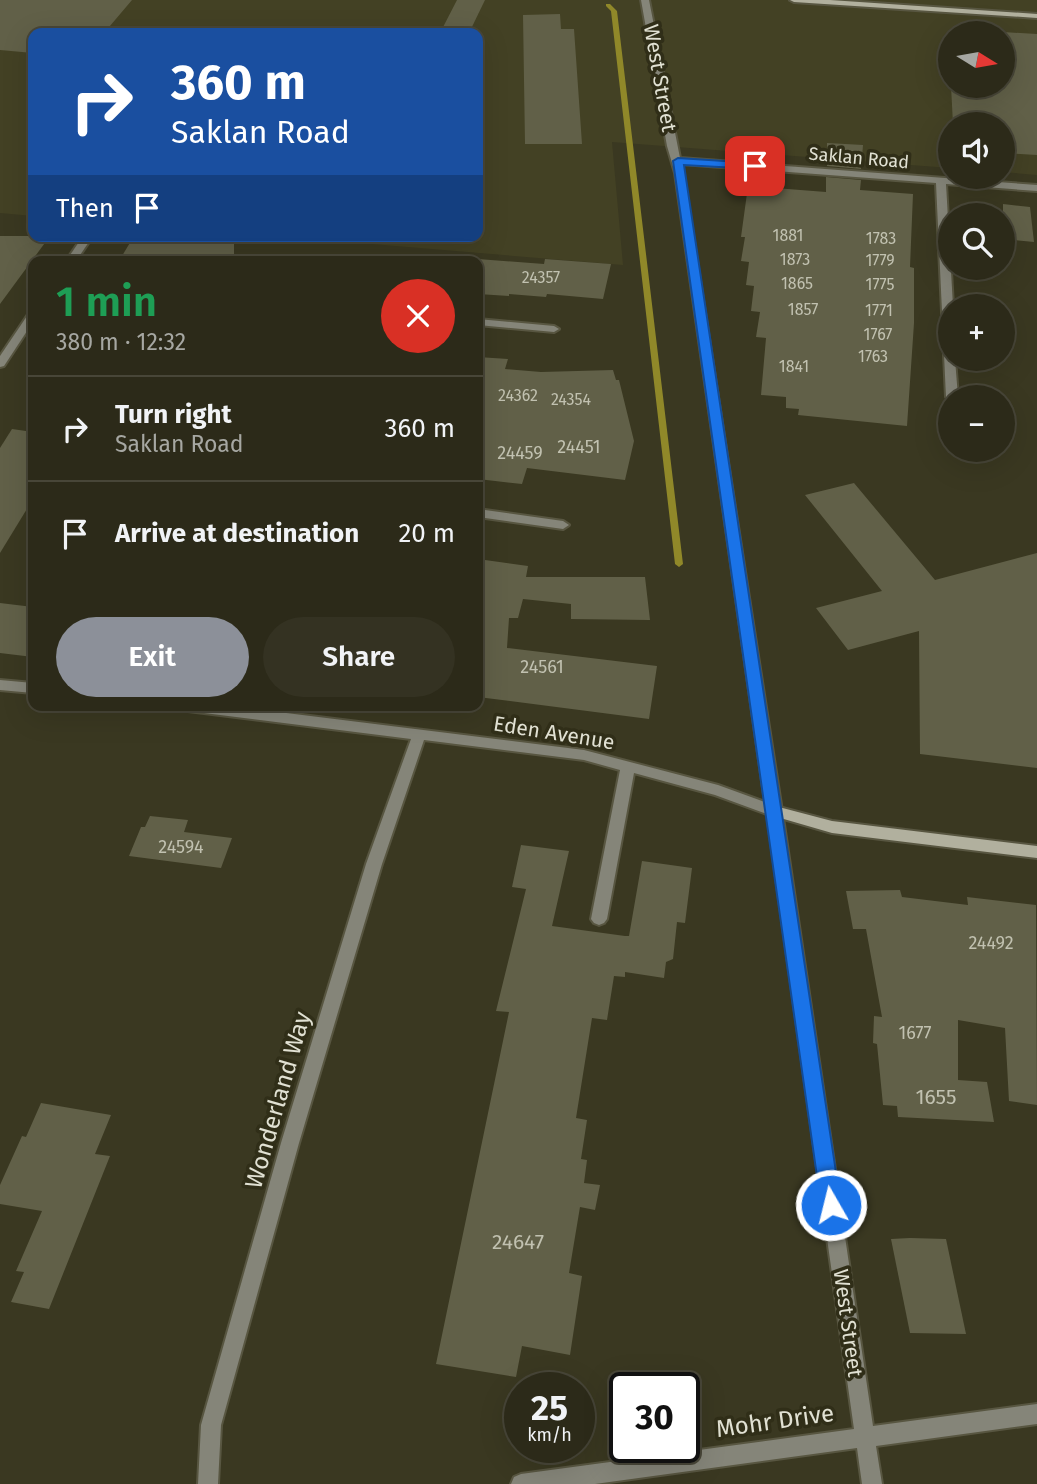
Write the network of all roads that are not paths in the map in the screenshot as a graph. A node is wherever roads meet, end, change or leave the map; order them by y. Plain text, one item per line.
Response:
1 (645, 0) edge
2 (794, 0) edge
3 (879, 3) edge
4 (1037, 16) edge
5 (678, 161) junction
6 (938, 180) edge
7 (1015, 186) edge
8 (1037, 188) edge
9 (941, 189) edge
10 (947, 294) edge
11 (28, 322) edge
12 (483, 322) edge
13 (554, 329) dead end
14 (0, 364) edge
15 (483, 514) edge
16 (563, 525) dead end
17 (0, 685) edge
18 (28, 688) edge
19 (228, 711) edge
20 (419, 735) junction
21 (628, 766) junction
22 (775, 811) junction
23 (1037, 852) edge
24 (599, 919) dead end
25 (1037, 1414) edge
26 (864, 1435) junction
27 (208, 1484) edge
28 (521, 1484) edge
29 (872, 1484) edge

1 - 5 street, West Street
2 - 3 main road
3 - 4 main road
5 - 6 street, Saklan Road
5 - 22 street, West Street
7 - 8 street, Saklan Road
9 - 10 street
11 - 14 street
12 - 13 street
15 - 16 street
17 - 18 street
19 - 20 street, Eden Avenue
20 - 21 street, Eden Avenue
20 - 27 street, Wonderland Way
21 - 22 street, Eden Avenue
21 - 24 street, Eden Avenue
22 - 23 main road, Eden Avenue
22 - 26 street, West Street
25 - 26 street, Mohr Drive
26 - 28 street, Mohr Drive
26 - 29 street, West Street

